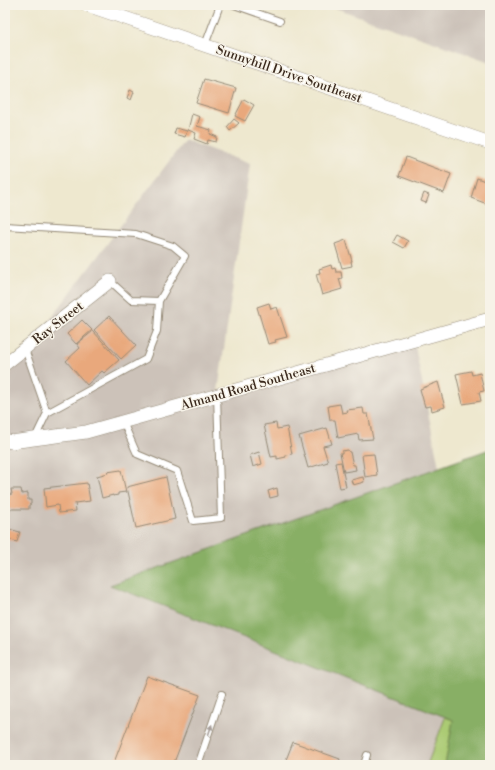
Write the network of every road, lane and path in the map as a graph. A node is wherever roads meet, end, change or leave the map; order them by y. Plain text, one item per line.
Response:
1 (87, 5) edge
2 (220, 5) edge
3 (234, 5) edge
4 (280, 21) dead end
5 (205, 45) junction
6 (490, 143) edge
7 (5, 226) edge
8 (110, 281) joint
9 (159, 301) junction
10 (490, 319) edge
11 (25, 349) junction
12 (5, 364) edge
13 (217, 395) junction
14 (47, 413) junction
15 (122, 422) junction
16 (34, 439) junction
17 (5, 440) edge
18 (222, 694) dead end
19 (367, 755) dead end
20 (198, 765) edge
21 (364, 765) edge

1 - 5 street, Sunnyhill Drive Southeast
2 - 5 lane
3 - 4 lane
5 - 6 street, Sunnyhill Drive Southeast
7 - 9 lane
8 - 9 lane
8 - 11 street, Ray Street
9 - 14 lane
10 - 13 street, Almand Road Southeast
11 - 12 street, Ray Street
11 - 14 lane
13 - 15 street, Almand Road Southeast
13 - 15 lane
14 - 16 lane
15 - 16 street, Almand Road Southeast
16 - 17 street, Almand Road Southeast
20 -> 18 lane
19 - 21 lane

